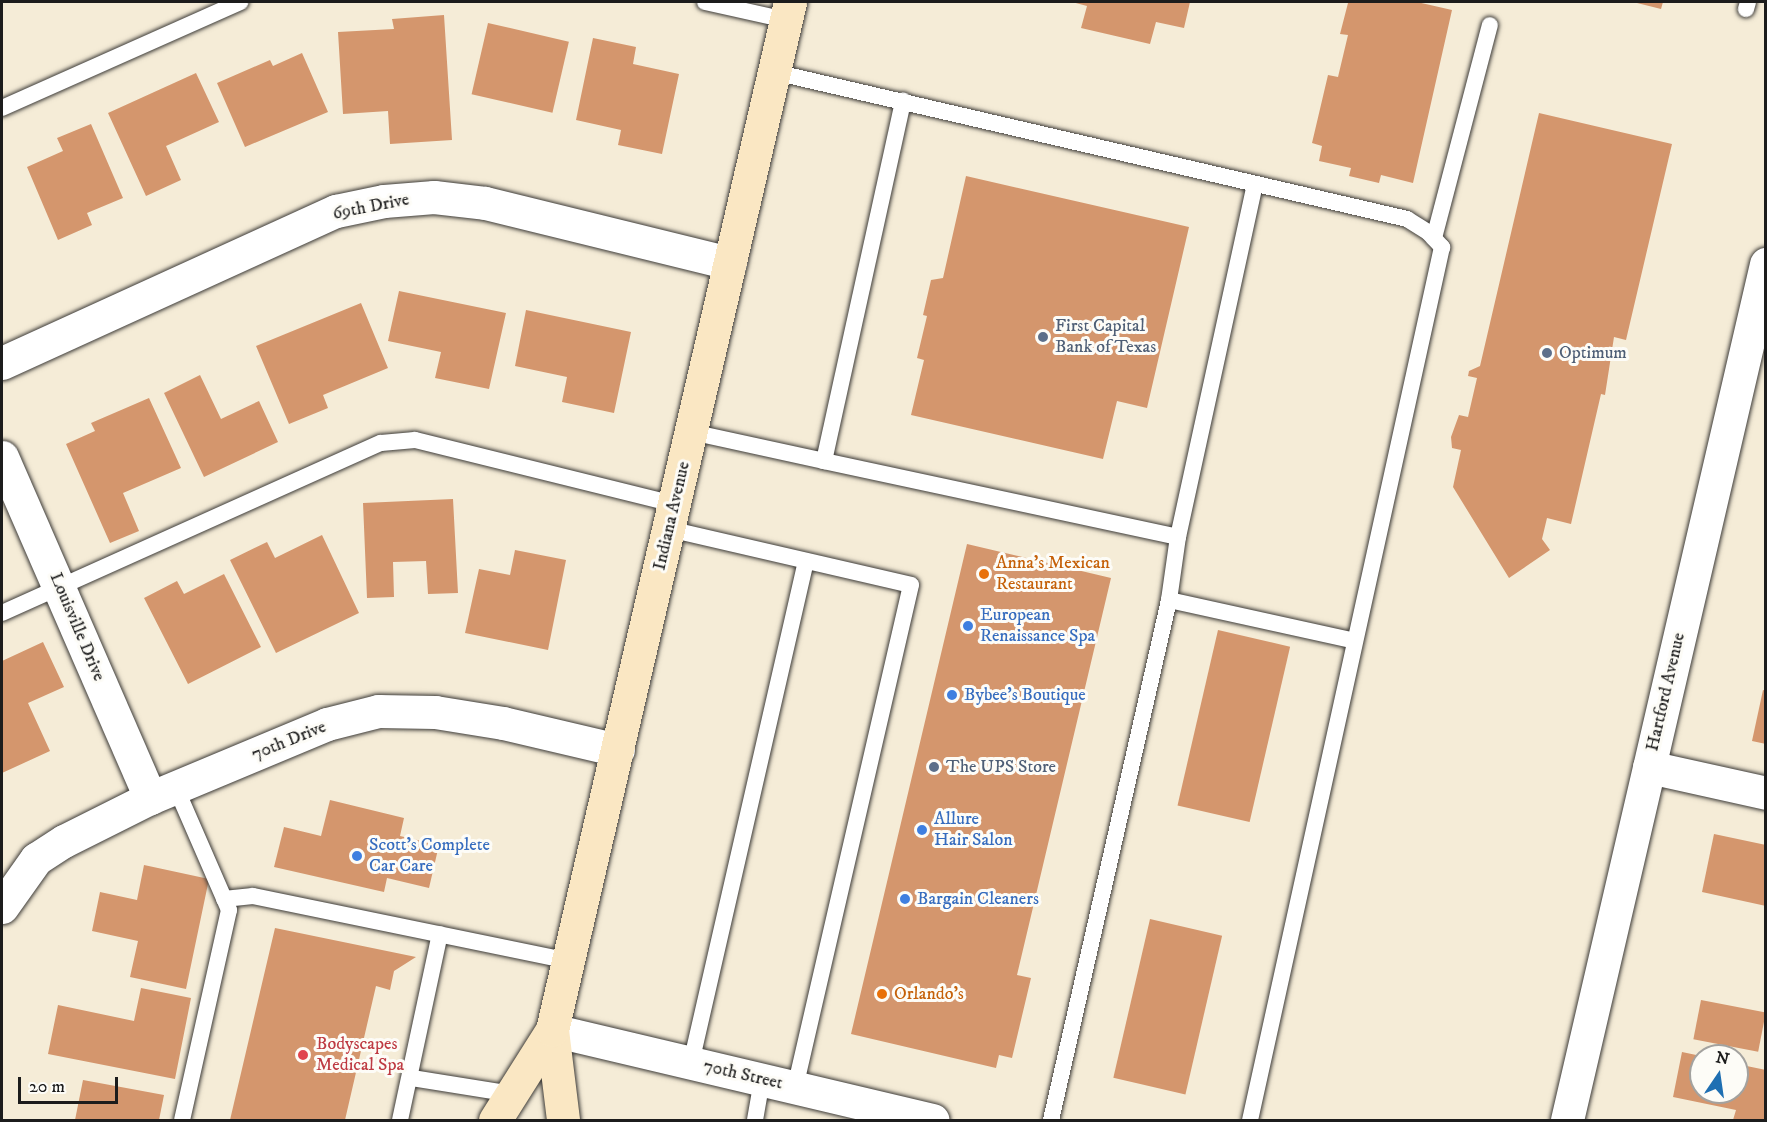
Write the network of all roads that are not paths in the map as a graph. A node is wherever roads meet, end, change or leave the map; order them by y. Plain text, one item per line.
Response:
1 (240, 2) edge
2 (705, 2) edge
3 (788, 11) edge
4 (1490, 25) dead end
5 (774, 72) junction
6 (903, 101) junction
7 (2, 108) edge
8 (1255, 184) junction
9 (1434, 238) junction
10 (730, 263) junction
11 (1766, 264) edge
12 (2, 363) edge
13 (691, 432) junction
14 (2, 457) edge
15 (824, 461) junction
16 (671, 517) junction
17 (1178, 537) junction
18 (806, 561) junction
19 (61, 586) junction
20 (1169, 600) junction
21 (2, 613) edge
22 (1355, 641) junction
23 (618, 750) junction
24 (1649, 767) junction
25 (163, 793) junction
26 (1766, 793) edge
27 (224, 899) junction
28 (2, 907) edge
29 (440, 934) junction
30 (569, 961) junction
31 (552, 1030) junction
32 (691, 1063) junction
33 (412, 1078) junction
34 (762, 1080) junction
35 (795, 1088) junction
36 (504, 1107) edge
37 (182, 1120) edge
38 (400, 1120) edge
39 (563, 1120) edge
40 (755, 1120) edge
41 (933, 1120) edge
42 (1051, 1120) edge
43 (1250, 1120) edge
44 (1567, 1120) edge

1 - 7 lane
2 - 3 lane
3 - 5 main road, Indiana Avenue
4 - 9 lane
5 - 6 lane
5 - 10 main road, Indiana Avenue
6 - 8 lane
6 - 15 lane
8 - 9 lane
8 - 17 lane
9 - 22 lane
10 - 12 street, 69th Drive
10 - 13 main road, Indiana Avenue
11 - 24 street, Hartford Avenue
13 - 15 lane
13 - 16 main road, Indiana Avenue
14 - 19 street, Louisville Drive
15 - 17 lane
16 - 18 lane
16 - 19 lane
16 - 23 main road, Indiana Avenue
17 - 20 lane
18 - 32 lane
18 - 35 lane
19 - 21 lane
19 - 25 street, Louisville Drive
20 - 22 lane
20 - 42 lane
22 - 43 lane
23 - 25 street, 70th Drive
23 - 30 main road, Indiana Avenue
24 - 26 street
24 - 44 street, Hartford Avenue
25 - 27 lane
25 - 28 street, 70th Drive
27 - 29 lane
27 - 37 lane
29 - 30 lane
29 - 33 lane
30 - 31 main road, Indiana Avenue
31 - 32 street, 70th Street
31 - 36 main road, Indiana Avenue
31 - 39 main road, Indiana Avenue
32 - 34 street, 70th Street
33 - 36 lane
33 - 38 lane
34 - 35 street, 70th Street
34 - 40 lane
35 - 41 street, 70th Street

